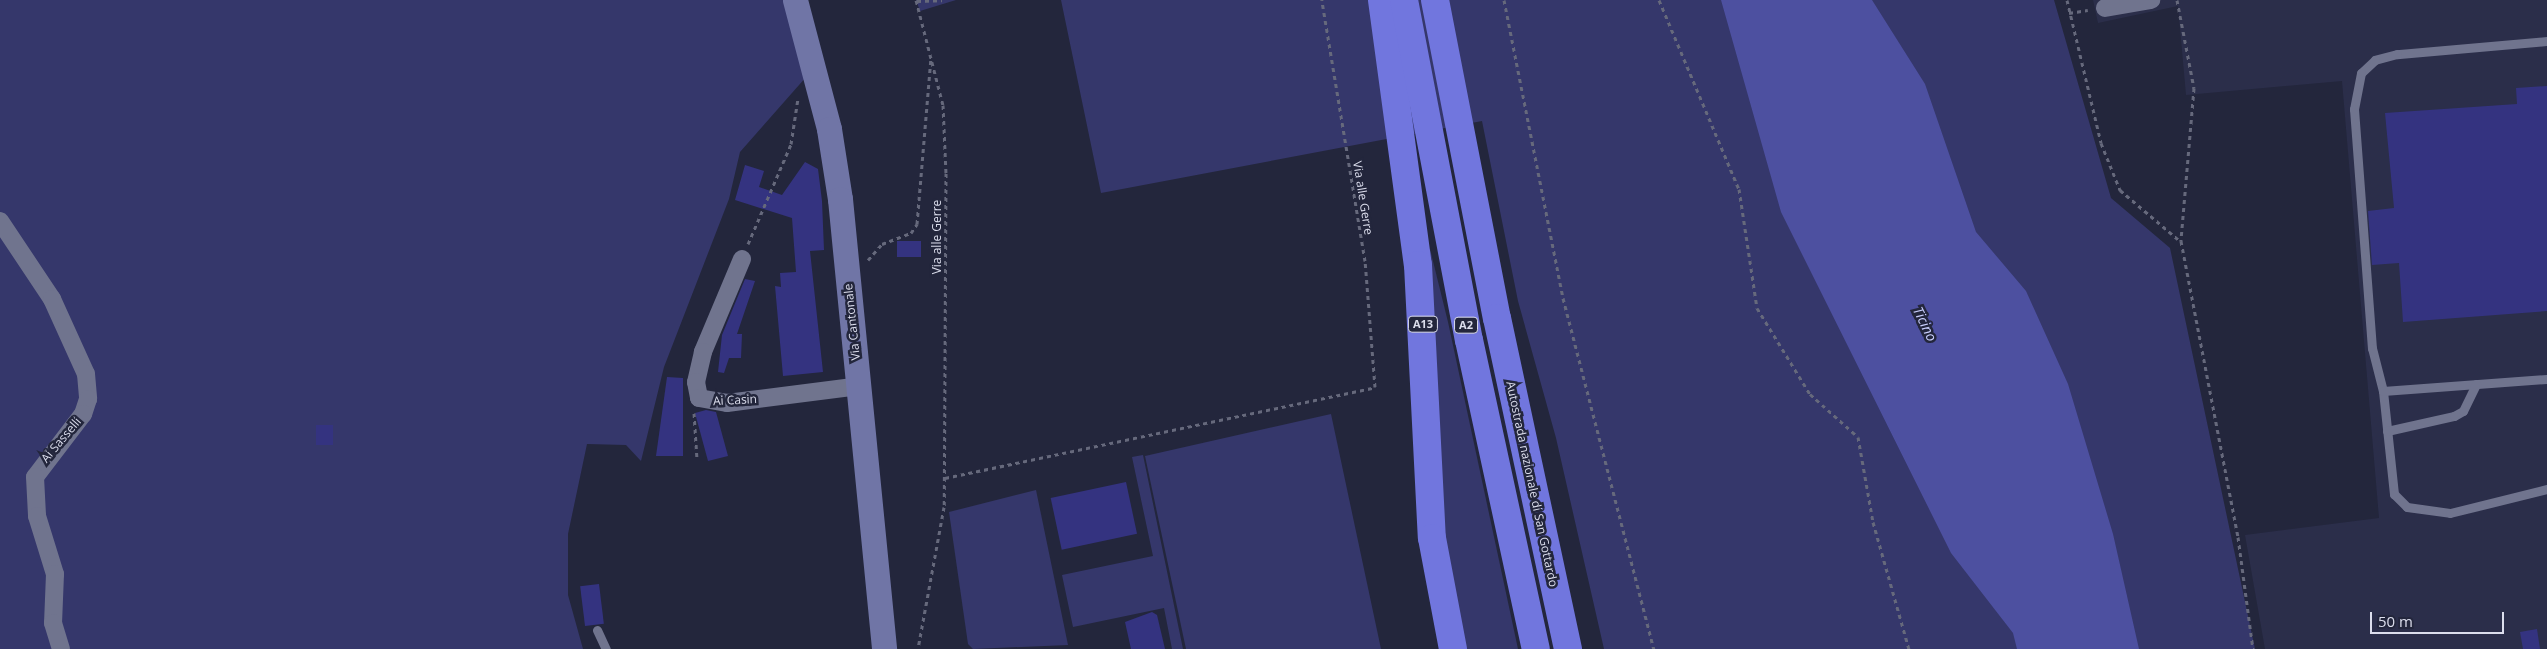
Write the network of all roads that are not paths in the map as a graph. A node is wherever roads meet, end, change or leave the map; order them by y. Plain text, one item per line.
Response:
1 (795, 0) edge
2 (1382, 0) edge
3 (1404, 0) edge
4 (1436, 0) edge
5 (2151, 0) edge
6 (2105, 8) dead end
7 (2547, 41) edge
8 (0, 221) edge
9 (742, 259) road end
10 (2547, 379) edge
11 (2476, 384) junction
12 (859, 386) junction
13 (2383, 391) junction
14 (2387, 431) junction
15 (2547, 489) edge
16 (597, 630) dead end
17 (61, 649) edge
18 (606, 649) edge
19 (884, 649) edge
20 (1453, 649) edge
21 (1536, 649) edge
22 (1568, 649) edge

1 - 12 main road, Via Cantonale
2 - 20 highway, A13
3 - 21 highway, A2
4 - 22 highway, Autostrada nazionale di San Gottardo / A2
5 - 6 street
7 - 13 lane
8 - 17 street, Ai Sasselli
9 - 12 street, Ai Casin
10 - 11 lane
11 - 13 lane
11 - 14 lane
12 - 19 main road, Via Cantonale
13 - 14 lane
14 - 15 lane
16 - 18 lane

